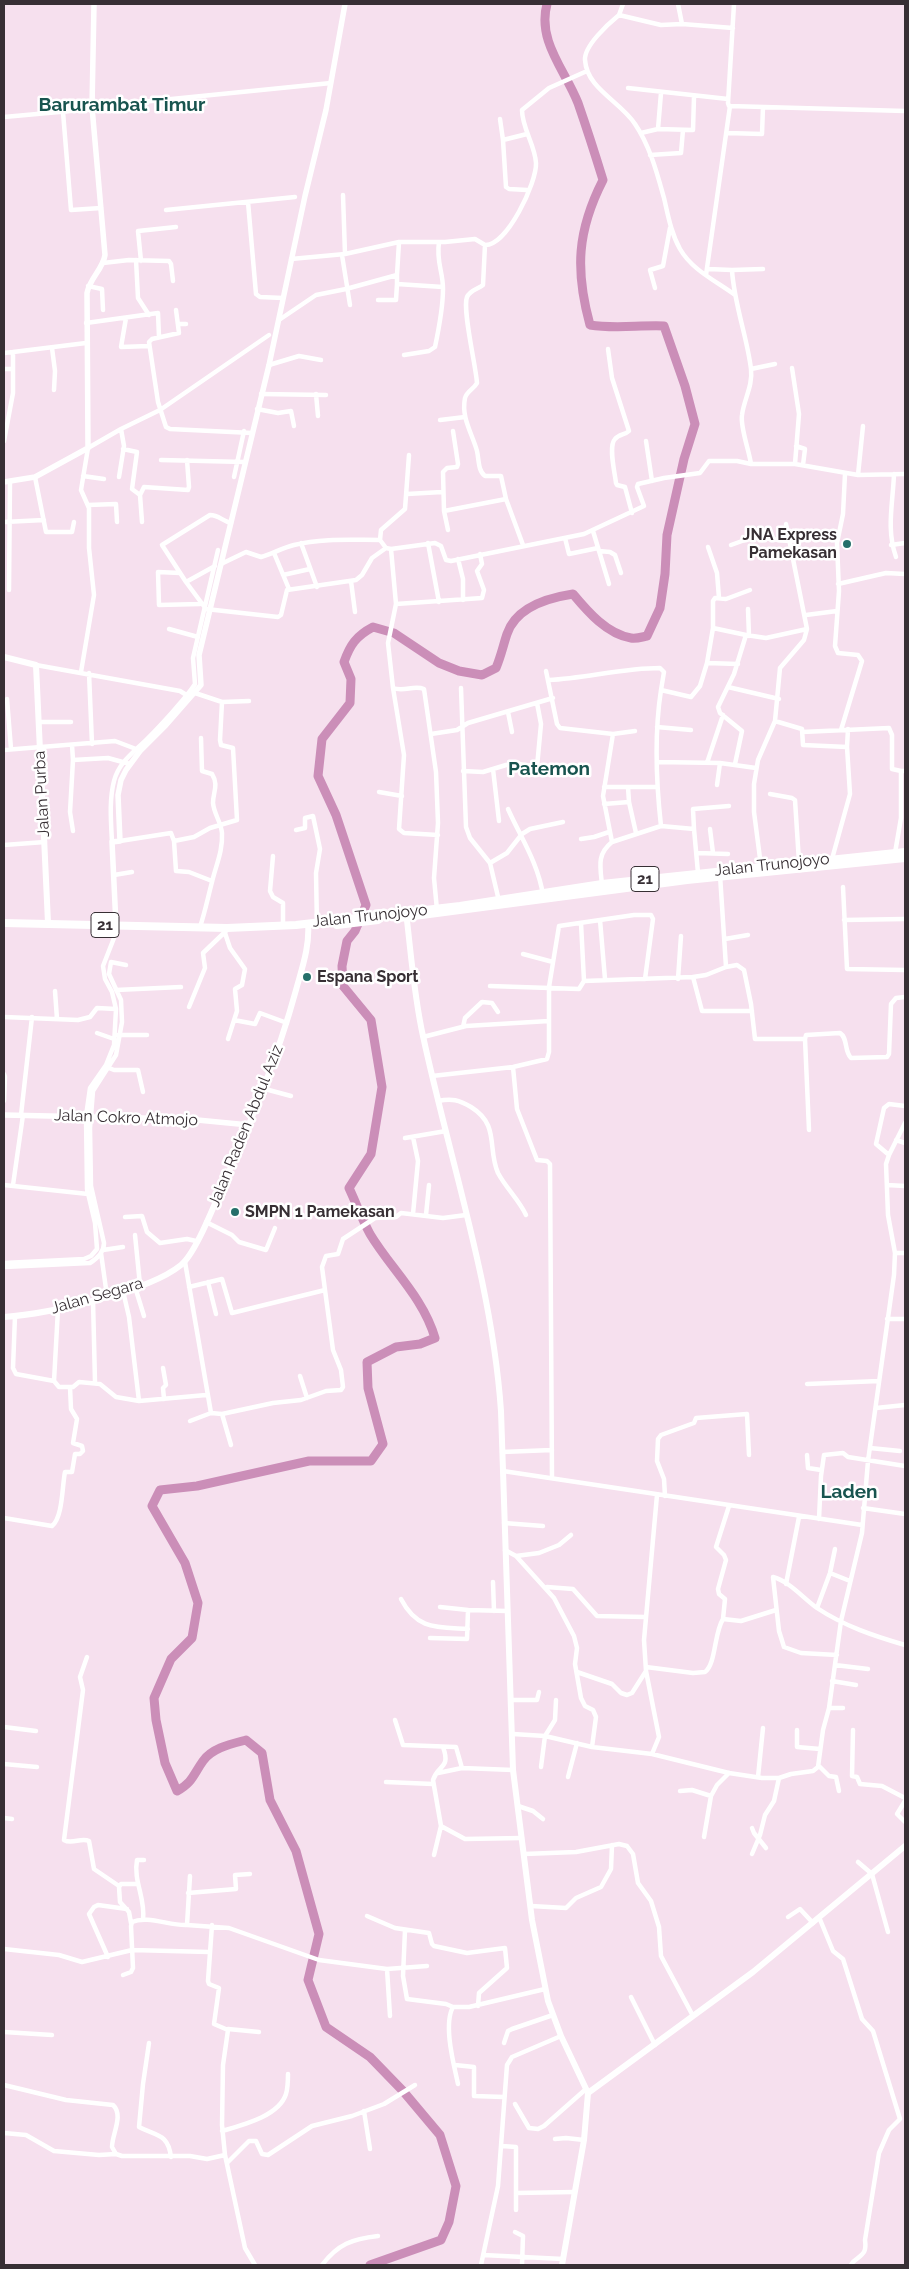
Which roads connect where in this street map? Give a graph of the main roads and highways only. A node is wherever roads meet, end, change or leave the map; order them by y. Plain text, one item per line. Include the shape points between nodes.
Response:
1 (4, 657) edge
2 (905, 852) edge
3 (905, 858) edge
4 (719, 874) junction
5 (543, 896) junction
6 (406, 918) junction
7 (4, 923) edge
8 (48, 923) junction
9 (313, 925) junction
10 (184, 1262) joint
11 (4, 1317) edge
12 (905, 1846) edge
13 (587, 2091) junction
14 (563, 2262) edge

1 - 8 main road, Jalan Purba via 36,665
2 - 4 highway, Jalan Trunojoyo / 21 via 761,866
3 - 4 highway, Jalan Trunojoyo / 21
4 - 5 highway, Jalan Trunojoyo / 21
4 - 5 highway, Jalan Trunojoyo / 21 via 698,873 602,884
5 - 6 highway, Jalan Trunojoyo / 21
6 - 9 highway, Jalan Trunojoyo / 21 via 386,916
6 - 13 main road via 423,1037 484,1285 498,1370 514,1770 538,1956 553,2015
7 - 8 highway, 21
8 - 9 highway, Jalan Trunojoyo / 21 via 227,930
9 - 10 main road, Jalan Raden Abdul Aziz via 287,1023 264,1089 206,1222
10 - 11 main road, Jalan Segara via 172,1272 107,1296 58,1309
12 - 13 main road via 753,1972
13 - 14 main road via 584,2140

